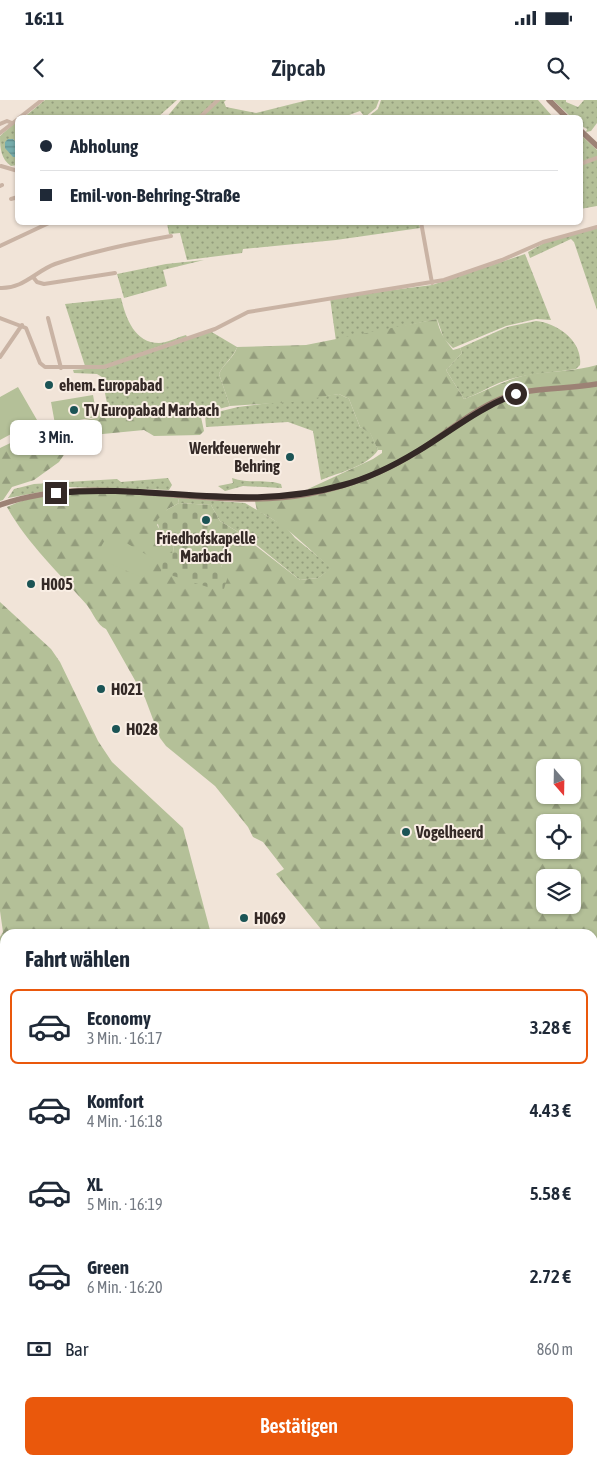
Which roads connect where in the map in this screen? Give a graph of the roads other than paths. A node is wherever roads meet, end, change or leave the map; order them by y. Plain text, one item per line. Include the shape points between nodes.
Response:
1 (42, 100) edge
2 (218, 100) edge
3 (549, 100) edge
4 (22, 115) edge
5 (202, 115) edge
6 (564, 115) edge
7 (15, 120) edge
8 (12, 123) junction
9 (0, 124) edge
10 (0, 133) edge
11 (583, 133) edge
12 (597, 146) edge
13 (597, 158) edge
14 (583, 163) edge
15 (0, 166) edge
16 (15, 170) edge
17 (15, 198) edge
18 (11, 199) dead end
19 (45, 225) edge
20 (422, 225) edge
21 (597, 227) edge
22 (171, 236) dead end
23 (0, 246) edge
24 (115, 273) dead end
25 (33, 277) junction
26 (432, 283) junction
27 (0, 288) edge
28 (0, 318) edge
29 (48, 318) dead end
30 (22, 325) junction
31 (0, 357) edge
32 (61, 368) junction
33 (597, 384) edge
34 (0, 505) edge

1 - 4 street
2 - 5 street
3 - 6 main road
7 - 8 street
8 - 9 street
8 - 10 street
11 - 12 main road
13 - 14 street
15 - 16 street
17 - 18 street
19 - 23 street
20 - 26 street
21 - 26 street via 542,242
22 - 25 street via 54,264
24 - 25 street via 41,284
25 - 27 street via 13,287
26 - 32 street via 248,312 215,329 104,366
28 - 30 street
29 - 32 street
30 - 31 street
30 - 32 street via 32,339 40,363 45,367
33 - 34 main road via 542,389 502,398 387,468 324,490 270,499 70,491

